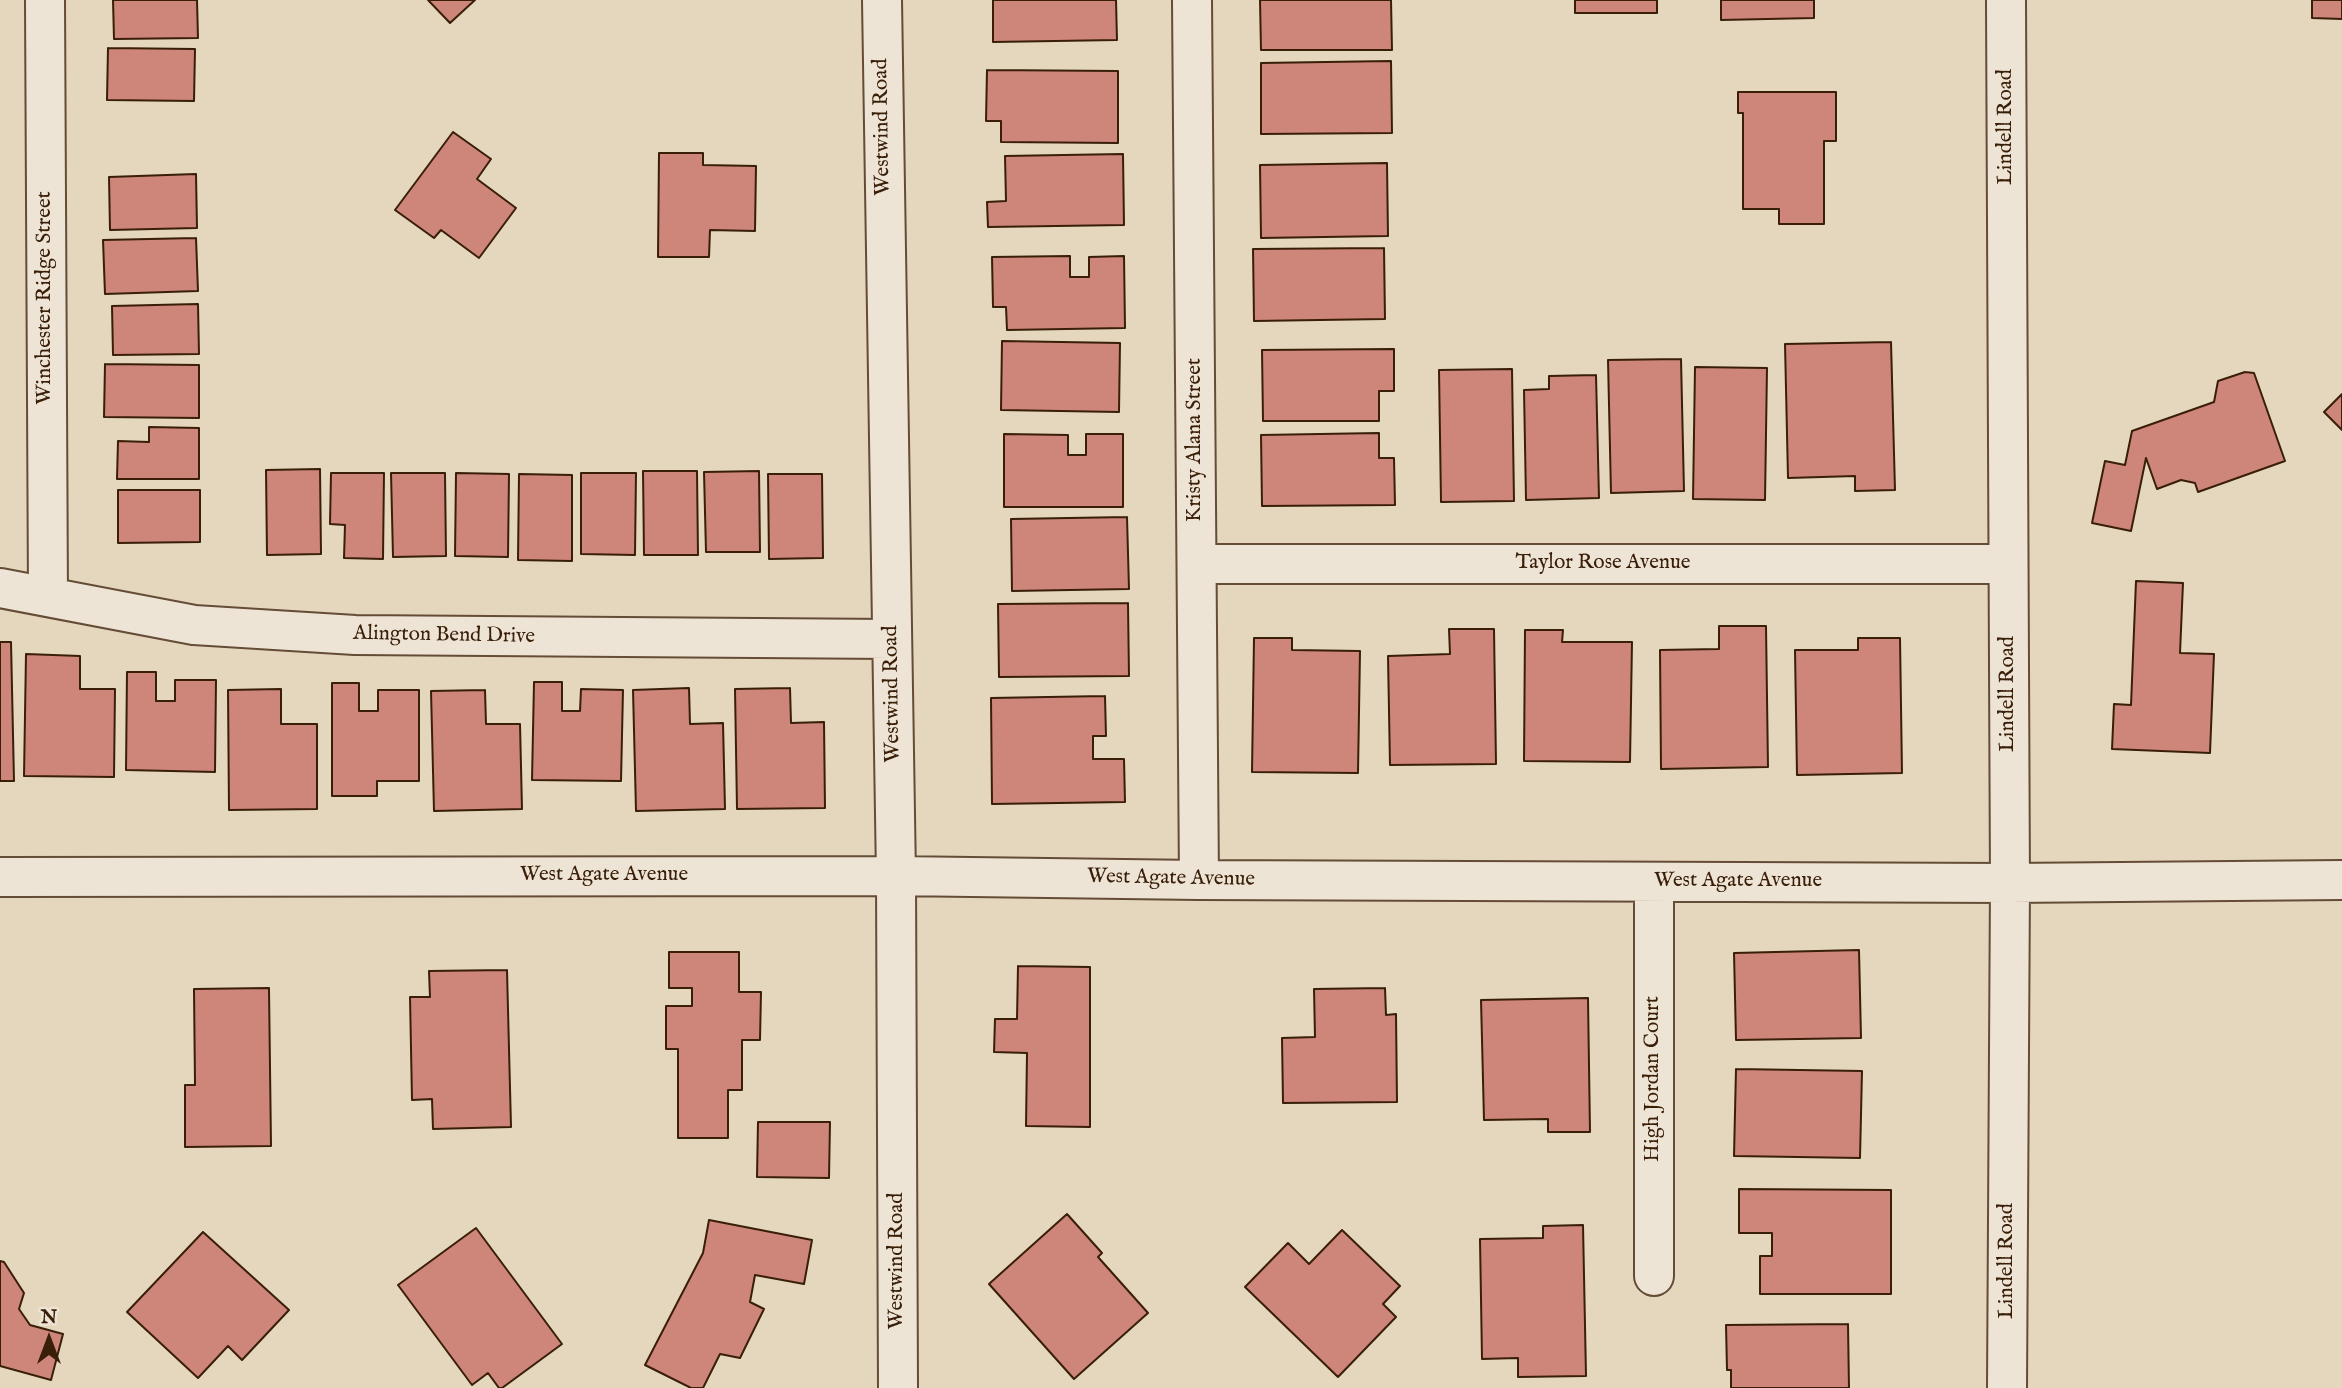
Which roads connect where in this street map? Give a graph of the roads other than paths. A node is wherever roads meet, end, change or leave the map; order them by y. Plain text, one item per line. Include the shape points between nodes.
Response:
1 (45, 0) edge
2 (882, 0) edge
3 (1192, 0) edge
4 (2006, 0) edge
5 (1197, 565) junction
6 (2008, 565) junction
7 (0, 588) edge
8 (48, 597) junction
9 (891, 639) junction
10 (897, 876) junction
11 (0, 877) edge
12 (1199, 880) junction
13 (2342, 880) edge
14 (1654, 882) junction
15 (2010, 883) junction
16 (1654, 1276) dead end
17 (898, 1388) edge
18 (2007, 1388) edge

1 - 8 street, Winchester Ridge Street
2 - 9 street, Westwind Road
3 - 5 street, Kristy Alana Street
4 - 6 street, Lindell Road
5 - 6 street, Taylor Rose Avenue
5 - 12 street, Kristy Alana Street
6 - 15 street, Lindell Road
7 - 8 street, Alington Bend Drive
8 - 9 street, Alington Bend Drive via 194,625 355,635
9 - 10 street, Westwind Road
10 - 11 street, West Agate Avenue
10 - 12 street, West Agate Avenue
10 - 17 street, Westwind Road
12 - 14 street, West Agate Avenue
13 - 15 street, West Agate Avenue
14 - 15 street, West Agate Avenue
14 - 16 street, High Jordan Court
15 - 18 street, Lindell Road

